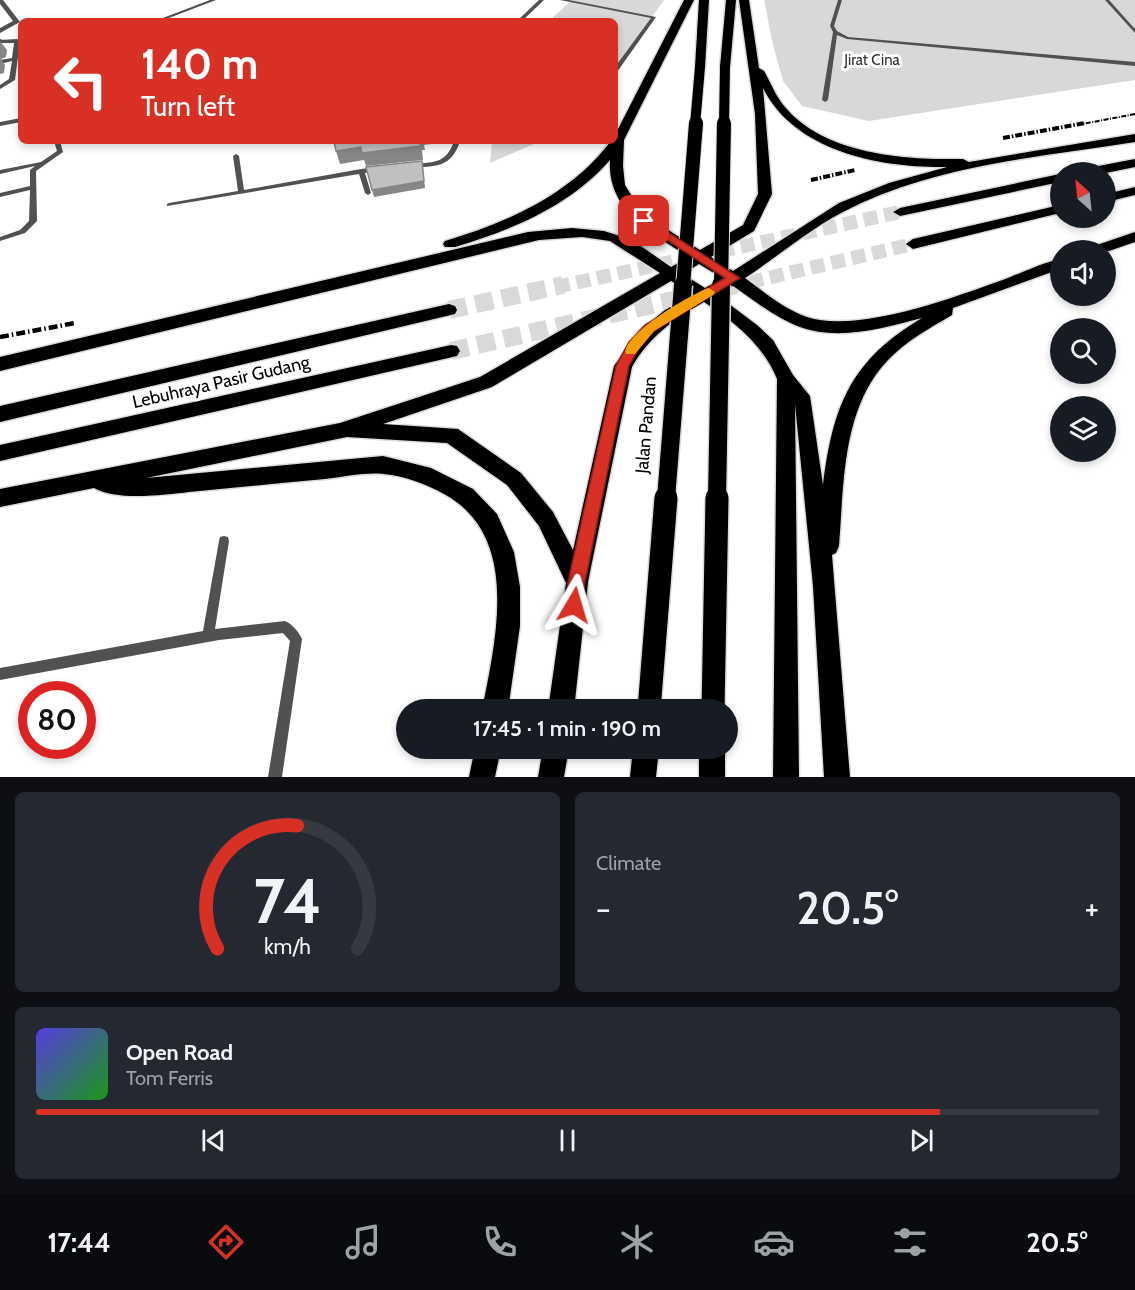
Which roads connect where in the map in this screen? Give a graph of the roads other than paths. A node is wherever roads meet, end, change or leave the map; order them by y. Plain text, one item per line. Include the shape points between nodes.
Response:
1 (0, 0) edge
2 (214, 0) edge
3 (542, 0) edge
4 (562, 0) edge
5 (689, 0) edge
6 (705, 0) edge
7 (731, 0) edge
8 (744, 0) edge
9 (840, 0) edge
10 (1107, 0) edge
11 (9, 11) junction
12 (0, 13) edge
13 (165, 18) edge
14 (522, 18) edge
15 (0, 31) edge
16 (835, 32) junction
17 (1135, 32) edge
18 (1, 41) edge
19 (15, 59) junction
20 (0, 62) edge
21 (754, 62) junction
22 (1135, 64) edge
23 (618, 67) edge
24 (0, 87) edge
25 (825, 100) dead end
26 (18, 121) edge
27 (0, 124) edge
28 (1135, 138) edge
29 (618, 140) edge
30 (58, 144) edge
31 (456, 144) edge
32 (614, 144) edge
33 (618, 144) edge
34 (236, 156) dead end
35 (1006, 160) junction
36 (48, 161) junction
37 (1135, 163) edge
38 (404, 166) edge
39 (1116, 167) edge
40 (382, 169) edge
41 (361, 171) junction
42 (0, 172) edge
43 (1050, 180) edge
44 (33, 187) junction
45 (1135, 191) edge
46 (241, 192) junction
47 (368, 193) edge
48 (0, 195) edge
49 (1116, 196) edge
50 (169, 205) dead end
51 (1050, 211) edge
52 (900, 212) tunnel mouth
53 (1135, 237) edge
54 (0, 239) edge
55 (1116, 243) edge
56 (914, 244) tunnel mouth
57 (699, 257) junction
58 (1050, 268) edge
59 (671, 274) junction
60 (734, 278) junction
61 (704, 295) junction
62 (964, 301) junction
63 (449, 310) tunnel mouth
64 (89, 342) junction
65 (451, 351) tunnel mouth
66 (0, 364) edge
67 (786, 379) junction
68 (0, 414) edge
69 (340, 431) junction
70 (0, 453) edge
71 (83, 481) junction
72 (0, 498) edge
73 (224, 541) dead end
74 (577, 582) junction
75 (824, 586) junction
76 (208, 636) junction
77 (0, 674) edge
78 (497, 699) edge
79 (563, 699) edge
80 (650, 699) edge
81 (713, 699) edge
82 (486, 759) edge
83 (553, 759) edge
84 (645, 759) edge
85 (712, 759) edge
86 (275, 777) edge
87 (482, 777) edge
88 (551, 777) edge
89 (644, 777) edge
90 (712, 777) edge
91 (786, 777) edge
92 (837, 777) edge

1 - 11 street
2 - 13 lane
3 - 14 lane
4 - 23 lane via 654,17
5 - 29 highway
6 - 80 highway, Jalan Pandan, bridge
7 - 81 highway, bridge via 725,68
8 - 21 highway
9 - 16 lane via 832,26
10 - 17 lane
11 - 12 lane
11 - 15 street via 17,19 14,25
16 - 22 lane via 847,38
16 - 25 lane
18 - 19 lane via 16,40
19 - 20 lane
19 - 24 lane via 12,80
21 - 35 highway via 782,112 826,141 878,156 914,161
21 - 57 highway via 765,194 748,228
26 - 27 lane
28 - 35 highway
30 - 36 lane via 60,152
31 - 38 lane via 454,155 444,162
32 - 64 highway via 575,184 493,231
33 - 57 highway via 618,190 629,207
34 - 46 lane
35 - 60 highway via 861,198 831,213
36 - 42 lane
36 - 44 lane via 33,170
37 - 39 highway
40 - 41 lane
41 - 46 lane
41 - 47 lane
43 - 52 highway
44 - 48 lane
44 - 54 lane via 30,226 21,234
45 - 49 highway
46 - 50 lane
51 - 56 highway
53 - 55 highway
57 - 59 highway
57 - 60 highway
58 - 62 highway
59 - 61 highway
59 - 64 highway via 618,239 590,232 565,232 528,237
59 - 69 highway via 486,382
60 - 61 highway
60 - 62 highway via 768,303 807,324 836,327 881,321
61 - 67 highway via 752,330 771,350
61 - 74 highway via 650,328 634,345 623,366
62 - 75 highway via 911,332 880,357 856,392 837,447
63 - 68 highway, Lebuhraya Pasir Gudang
64 - 66 highway
65 - 70 highway, Lebuhraya Pasir Gudang
67 - 75 highway via 804,401
67 - 91 highway
69 - 71 highway
69 - 74 highway via 451,435 514,479 546,519
71 - 72 highway
71 - 78 highway via 149,487 383,465 439,477 484,512 507,567 509,624
73 - 76 lane
74 - 79 highway
75 - 92 highway
76 - 77 lane
76 - 86 lane via 285,627 296,639
82 - 87 highway
83 - 88 highway
84 - 89 highway
85 - 90 highway

